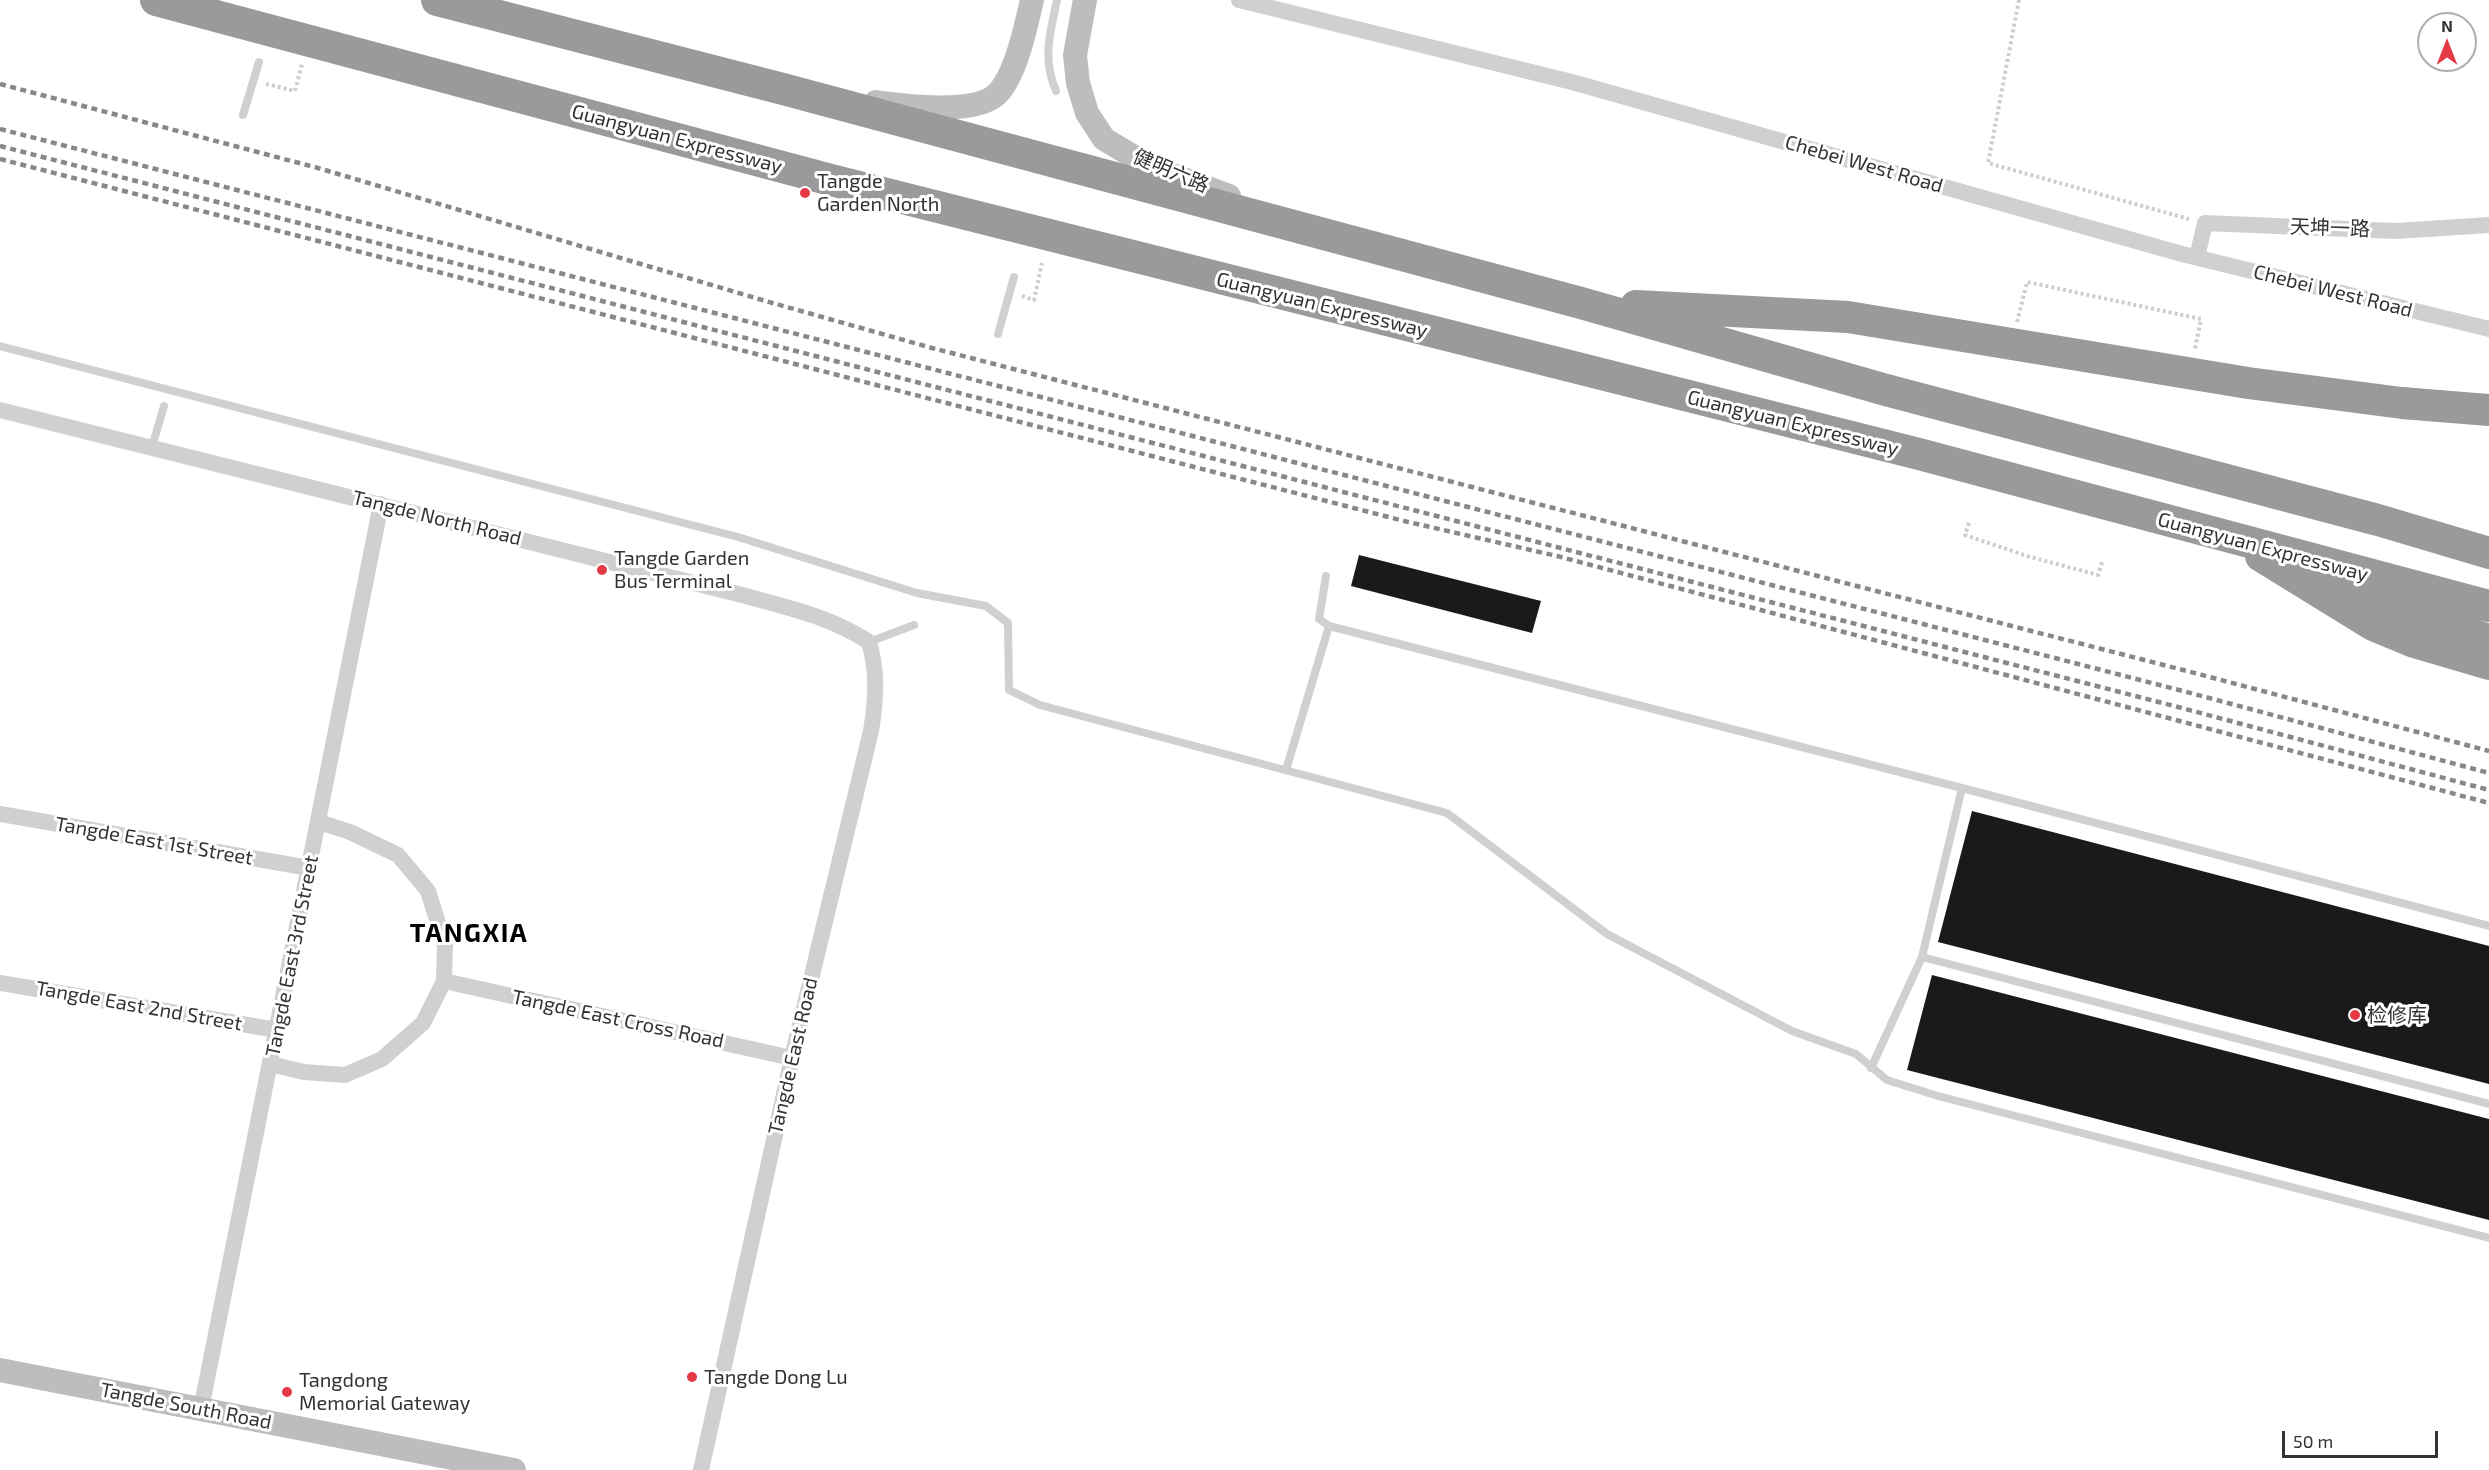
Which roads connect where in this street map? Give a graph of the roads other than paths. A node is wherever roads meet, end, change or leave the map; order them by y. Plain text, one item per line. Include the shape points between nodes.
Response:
1 (156, 0) edge
2 (436, 0) edge
3 (1032, 0) edge
4 (1057, 0) edge
5 (1085, 0) edge
6 (1239, 0) edge
7 (259, 62) dead end
8 (783, 89) junction
9 (1056, 91) dead end
10 (243, 115) dead end
11 (2489, 225) edge
12 (1308, 230) junction
13 (2197, 257) junction
14 (1014, 277) dead end
15 (1581, 303) junction
16 (2489, 329) edge
17 (998, 334) dead end
18 (0, 346) edge
19 (165, 406) dead end
20 (0, 410) edge
21 (2489, 410) edge
22 (152, 447) junction
23 (381, 504) junction
24 (2378, 520) junction
25 (2489, 537) edge
26 (2232, 539) junction
27 (2489, 553) edge
28 (1326, 576) dead end
29 (2489, 606) edge
30 (914, 625) dead end
31 (1329, 626) junction
32 (2489, 640) edge
33 (869, 642) junction
34 (2489, 664) edge
35 (1286, 770) junction
36 (1962, 788) junction
37 (0, 814) edge
38 (319, 822) junction
39 (309, 868) junction
40 (2489, 926) edge
41 (1922, 957) junction
42 (444, 981) junction
43 (0, 983) edge
44 (277, 1030) junction
45 (792, 1058) junction
46 (270, 1064) junction
47 (1871, 1068) junction
48 (2489, 1104) edge
49 (2489, 1238) edge
50 (0, 1370) edge
51 (201, 1408) junction
52 (514, 1470) edge
53 (700, 1470) edge

1 - 26 highway, Guangyuan Expressway via 831,180 1920,454
2 - 8 highway
3 - 8 main road via 1010,74 996,94 985,101 930,109
4 - 9 lane via 1047,46
5 - 12 main road, 健明六路 via 1075,55 1078,83 1086,113 1104,139 1151,167
6 - 13 street, Chebei West Road via 1572,82
7 - 10 lane
8 - 12 highway
11 - 13 street, 天坤一路 via 2396,231 2205,224
12 - 15 highway
13 - 16 street, Chebei West Road
14 - 17 lane
15 - 21 highway via 1848,317 2329,394
15 - 24 highway via 1886,390
18 - 35 lane via 738,537 917,593 986,606 1008,623 1009,690 1040,705
19 - 22 lane
20 - 22 street, Tangde North Road
22 - 23 street, Tangde North Road
23 - 33 street, Tangde North Road via 766,602 829,620
23 - 38 street, Tangde East 3rd Street
24 - 25 highway
24 - 27 highway
26 - 29 highway, Guangyuan Expressway
26 - 32 highway via 2362,598
26 - 34 highway via 2373,625 2414,642
28 - 31 lane via 1319,619
30 - 33 lane
31 - 35 lane
31 - 36 lane
33 - 45 street, Tangde East Road via 876,693 871,731
35 - 47 lane via 1447,813 1607,934 1792,1031 1856,1054
36 - 40 lane
36 - 41 lane
37 - 39 street, Tangde East 1st Street
38 - 39 street, Tangde East 3rd Street
38 - 42 street via 398,855 428,891 446,945
39 - 44 street, Tangde East 3rd Street
41 - 47 lane
41 - 48 lane
42 - 45 street, Tangde East Cross Road
42 - 46 street via 423,1023 382,1059 345,1075
43 - 44 street, Tangde East 2nd Street
44 - 46 street, Tangde East 3rd Street
45 - 53 street, Tangde East Road
46 - 51 street, Tangde East 3rd Street
47 - 49 lane via 1887,1080 1938,1096
50 - 51 main road, Tangde South Road
51 - 52 main road, Tangde South Road

